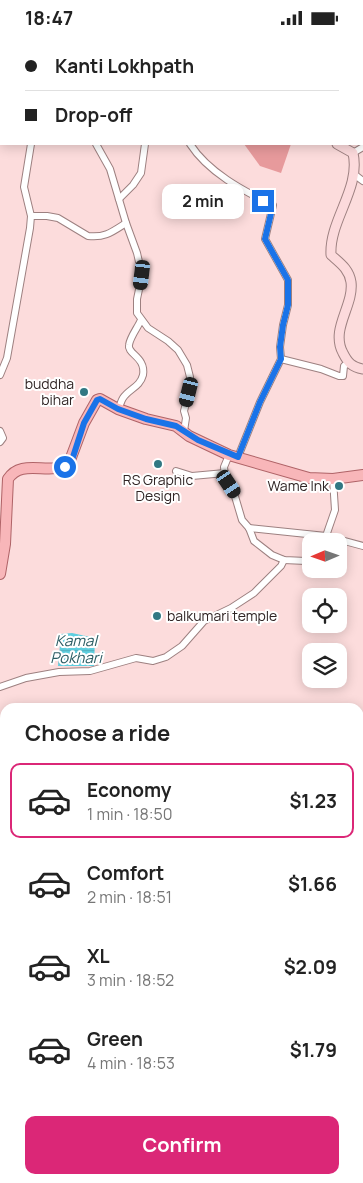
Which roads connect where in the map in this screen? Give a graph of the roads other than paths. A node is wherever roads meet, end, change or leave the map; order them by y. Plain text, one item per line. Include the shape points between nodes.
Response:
1 (31, 145) edge
2 (97, 145) edge
3 (145, 145) edge
4 (191, 145) edge
5 (339, 145) edge
6 (363, 147) edge
7 (353, 153) junction
8 (359, 163) edge
9 (354, 175) junction
10 (363, 181) edge
11 (119, 199) junction
12 (31, 216) junction
13 (126, 223) junction
14 (141, 320) junction
15 (281, 359) junction
16 (348, 363) junction
17 (363, 369) edge
18 (0, 375) edge
19 (118, 409) junction
20 (0, 431) edge
21 (184, 431) junction
22 (0, 442) edge
23 (234, 456) junction
24 (176, 471) dead end
25 (225, 473) junction
26 (363, 475) edge
27 (4, 476) edge
28 (333, 479) junction
29 (249, 528) junction
30 (327, 533) edge
31 (302, 534) edge
32 (348, 542) edge
33 (363, 546) edge
34 (284, 560) junction
35 (302, 561) edge
36 (0, 574) edge
37 (0, 687) edge

1 - 12 street via 24,187
2 - 11 street via 110,169
3 - 11 street via 141,173
4 - 15 street via 198,157 227,179 273,205 265,239 288,280
5 - 7 street
6 - 7 street
7 - 8 street
8 - 9 street
9 - 10 street
9 - 16 street via 330,248 330,255 347,269 351,283 339,335 341,350
11 - 13 street
12 - 13 street via 58,218 94,237 104,237
12 - 18 street via 7,358
13 - 14 street via 142,275 137,308
14 - 19 street via 129,345 143,366 143,375
14 - 21 street via 178,350 187,365 190,377
15 - 16 street via 339,376 343,376 344,366
15 - 23 street
16 - 17 street
19 - 21 main road
19 - 27 main road via 97,400 84,423 72,460 65,467 20,468
20 - 22 street
21 - 23 main road
23 - 25 street via 224,467
23 - 28 main road via 309,478
24 - 25 street via 192,476
25 - 29 street via 242,520
26 - 28 main road
27 - 36 main road via 5,544
28 - 30 street via 335,510
29 - 31 street
29 - 34 street via 254,541
32 - 33 street
34 - 35 street
34 - 37 street via 282,566 254,593 204,621 182,646 166,657 153,661 136,658 90,671 26,678

